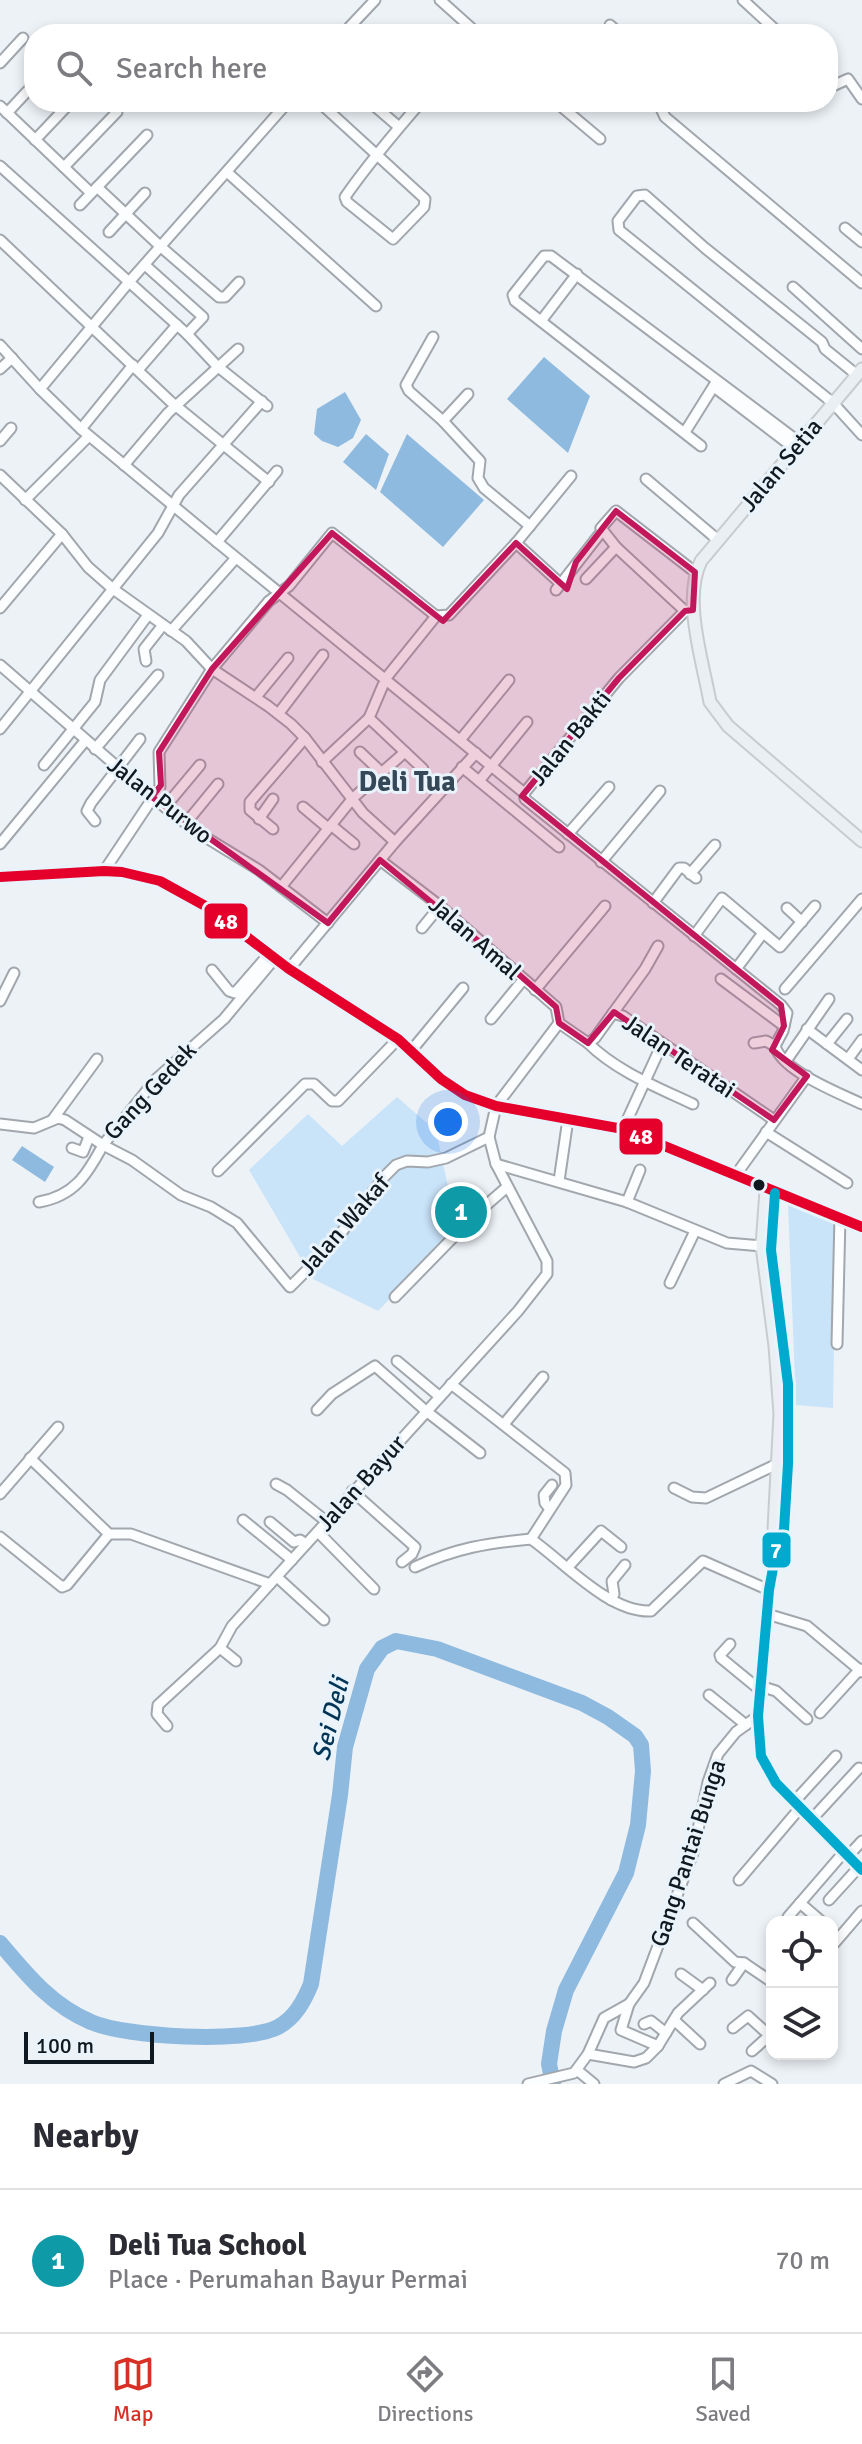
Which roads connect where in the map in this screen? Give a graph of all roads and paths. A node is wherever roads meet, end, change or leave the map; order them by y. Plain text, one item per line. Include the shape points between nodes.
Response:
1 (375, 0) edge
2 (440, 0) edge
3 (743, 0) edge
4 (353, 24) edge
5 (467, 24) edge
6 (769, 24) edge
7 (23, 38) dead end
8 (0, 63) edge
9 (838, 84) edge
10 (24, 92) edge
11 (862, 99) edge
12 (3, 109) edge
13 (62, 112) edge
14 (117, 112) dead end
15 (280, 112) edge
16 (330, 112) edge
17 (382, 112) edge
18 (412, 112) edge
19 (568, 112) edge
20 (663, 112) edge
21 (399, 127) junction
22 (147, 135) dead end
23 (600, 139) dead end
24 (35, 140) junction
25 (378, 156) junction
26 (0, 166) edge
27 (64, 167) junction
28 (228, 173) junction
29 (94, 190) junction
30 (145, 193) dead end
31 (80, 205) dead end
32 (126, 214) junction
33 (845, 228) dead end
34 (109, 232) dead end
35 (0, 240) edge
36 (862, 242) edge
37 (161, 247) junction
38 (145, 265) junction
39 (577, 274) junction
40 (129, 282) junction
41 (239, 282) dead end
42 (862, 283) edge
43 (793, 287) dead end
44 (376, 306) dead end
45 (541, 321) junction
46 (177, 325) junction
47 (91, 328) junction
48 (187, 334) junction
49 (433, 337) dead end
50 (0, 345) edge
51 (238, 349) dead end
52 (862, 349) edge
53 (12, 358) junction
54 (217, 366) junction
55 (136, 367) junction
56 (0, 369) edge
57 (859, 372) edge
58 (716, 384) junction
59 (40, 389) junction
60 (468, 394) dead end
61 (833, 403) junction
62 (178, 407) junction
63 (443, 421) junction
64 (11, 428) dead end
65 (685, 432) junction
66 (85, 433) junction
67 (862, 435) edge
68 (0, 441) edge
69 (796, 445) junction
70 (224, 446) junction
71 (701, 446) dead end
72 (124, 465) junction
73 (277, 471) dead end
74 (0, 475) edge
75 (571, 476) dead end
76 (646, 479) dead end
77 (269, 482) junction
78 (25, 500) junction
79 (172, 507) junction
80 (530, 526) junction
81 (602, 531) junction
82 (62, 534) junction
83 (718, 540) junction
84 (217, 542) junction
85 (516, 543) junction
86 (616, 547) junction
87 (235, 559) junction
88 (698, 567) junction
89 (586, 579) dead end
90 (113, 589) junction
91 (280, 593) junction
92 (0, 608) edge
93 (689, 611) junction
94 (148, 615) junction
95 (436, 616) junction
96 (167, 628) junction
97 (323, 655) dead end
98 (288, 658) dead end
99 (146, 661) dead end
100 (0, 665) edge
101 (212, 669) junction
102 (158, 675) dead end
103 (509, 680) dead end
104 (384, 682) junction
105 (30, 692) junction
106 (256, 697) junction
107 (279, 713) junction
108 (369, 718) junction
109 (527, 722) dead end
110 (0, 729) edge
111 (73, 730) junction
112 (305, 738) junction
113 (140, 739) dead end
114 (461, 739) junction
115 (85, 741) junction
116 (95, 749) junction
117 (360, 752) dead end
118 (405, 752) junction
119 (476, 753) junction
120 (322, 762) junction
121 (44, 765) dead end
122 (200, 765) dead end
123 (492, 766) junction
124 (462, 767) junction
125 (118, 769) junction
126 (423, 769) dead end
127 (382, 773) junction
128 (479, 781) junction
129 (218, 784) dead end
130 (609, 787) dead end
131 (660, 791) dead end
132 (525, 796) junction
133 (152, 797) junction
134 (353, 798) junction
135 (273, 799) dead end
136 (165, 807) junction
137 (303, 807) dead end
138 (515, 811) junction
139 (259, 819) junction
140 (95, 821) dead end
141 (186, 823) junction
142 (330, 827) junction
143 (273, 829) dead end
144 (568, 834) junction
145 (862, 841) edge
146 (395, 842) junction
147 (0, 844) edge
148 (354, 844) dead end
149 (715, 845) dead end
150 (559, 847) dead end
151 (380, 860) junction
152 (601, 862) junction
153 (104, 871) junction
154 (0, 877) edge
155 (281, 887) junction
156 (862, 899) edge
157 (653, 903) junction
158 (440, 906) junction
159 (605, 906) dead end
160 (815, 906) dead end
161 (787, 908) dead end
162 (802, 922) junction
163 (328, 923) junction
164 (422, 928) dead end
165 (763, 933) junction
166 (694, 936) junction
167 (658, 946) dead end
168 (272, 956) junction
169 (289, 969) junction
170 (736, 969) junction
171 (212, 970) dead end
172 (14, 973) dead end
173 (721, 979) dead end
174 (523, 980) junction
175 (463, 988) dead end
176 (785, 989) dead end
177 (535, 990) junction
178 (829, 999) dead end
179 (0, 1001) edge
180 (613, 1013) junction
181 (491, 1019) dead end
182 (847, 1019) dead end
183 (559, 1023) junction
184 (784, 1026) junction
185 (807, 1029) junction
186 (398, 1039) junction
187 (862, 1040) edge
188 (588, 1043) junction
189 (754, 1043) dead end
190 (662, 1044) junction
191 (827, 1044) junction
192 (775, 1046) junction
193 (411, 1051) junction
194 (97, 1059) dead end
195 (848, 1059) junction
196 (786, 1061) junction
197 (862, 1070) edge
198 (807, 1076) junction
199 (644, 1081) junction
200 (693, 1104) dead end
201 (862, 1104) edge
202 (496, 1106) junction
203 (53, 1119) junction
204 (568, 1119) junction
205 (774, 1120) junction
206 (0, 1124) edge
207 (623, 1129) junction
208 (766, 1132) junction
209 (89, 1137) junction
210 (489, 1137) junction
211 (103, 1145) junction
212 (72, 1148) dead end
213 (496, 1164) junction
214 (640, 1170) dead end
215 (218, 1171) dead end
216 (735, 1176) junction
217 (559, 1181) junction
218 (847, 1183) dead end
219 (507, 1187) junction
220 (770, 1191) junction
221 (39, 1202) dead end
222 (627, 1202) junction
223 (840, 1217) junction
224 (862, 1227) edge
225 (695, 1231) junction
226 (762, 1246) junction
227 (670, 1283) dead end
228 (395, 1297) dead end
229 (837, 1344) dead end
230 (397, 1361) dead end
231 (543, 1377) dead end
232 (451, 1384) junction
233 (439, 1396) junction
234 (317, 1410) dead end
235 (426, 1411) junction
236 (504, 1424) junction
237 (58, 1427) dead end
238 (480, 1453) dead end
239 (30, 1458) junction
240 (777, 1464) junction
241 (276, 1484) dead end
242 (552, 1485) dead end
243 (674, 1488) dead end
244 (352, 1491) junction
245 (0, 1494) edge
246 (549, 1508) junction
247 (243, 1520) dead end
248 (270, 1522) dead end
249 (327, 1522) junction
250 (318, 1532) junction
251 (109, 1534) junction
252 (0, 1537) edge
253 (531, 1539) junction
254 (778, 1541) junction
255 (306, 1544) junction
256 (621, 1547) dead end
257 (292, 1560) junction
258 (402, 1562) dead end
259 (625, 1565) dead end
260 (415, 1567) dead end
261 (568, 1567) junction
262 (273, 1581) junction
263 (374, 1589) dead end
264 (769, 1590) junction
265 (611, 1600) junction
266 (767, 1614) junction
267 (324, 1620) dead end
268 (730, 1644) dead end
269 (220, 1648) junction
270 (236, 1661) dead end
271 (861, 1670) edge
272 (760, 1688) junction
273 (709, 1695) dead end
274 (820, 1713) dead end
275 (758, 1716) junction
276 (807, 1719) dead end
277 (746, 1725) junction
278 (167, 1726) dead end
279 (836, 1756) dead end
280 (859, 1768) dead end
281 (797, 1805) junction
282 (812, 1819) junction
283 (862, 1841) edge
284 (847, 1853) junction
285 (860, 1868) edge
286 (739, 1880) dead end
287 (829, 1900) dead end
288 (800, 1903) junction
289 (862, 1911) edge
290 (789, 1916) edge
291 (815, 1916) edge
292 (693, 1923) dead end
293 (838, 1939) edge
294 (744, 1963) junction
295 (681, 1974) dead end
296 (766, 1978) edge
297 (732, 1980) dead end
298 (629, 2004) junction
299 (674, 2020) junction
300 (644, 2024) dead end
301 (733, 2028) dead end
302 (766, 2030) edge
303 (666, 2033) junction
304 (766, 2038) edge
305 (700, 2044) dead end
306 (658, 2046) junction
307 (752, 2051) dead end
308 (588, 2054) junction
309 (572, 2072) junction
310 (528, 2084) edge
311 (594, 2084) edge
312 (724, 2084) edge
313 (772, 2084) edge

1 - 4 street
2 - 5 street
3 - 6 street
7 - 8 street
9 - 11 street via 848,79
10 - 12 street
12 - 24 street
13 - 24 street
14 - 27 street
15 - 28 street
16 - 25 street
17 - 21 street
18 - 21 street
19 - 23 street
20 - 42 street
21 - 25 street
22 - 29 street
24 - 27 street
25 - 25 street via 425,199 424,207 393,239 345,199
26 - 40 street
27 - 29 street
28 - 37 street
28 - 44 street
29 - 31 street
29 - 32 street
30 - 32 street
32 - 34 street
32 - 37 street
33 - 36 street
35 - 47 street
37 - 38 street
37 - 41 street via 219,297
38 - 40 street
38 - 48 street via 203,317
39 - 45 street
39 - 45 street via 548,254 513,295
39 - 58 street
40 - 46 street
40 - 47 street
43 - 52 street
45 - 65 street
46 - 48 street
46 - 55 street
47 - 55 street
47 - 59 street
48 - 54 street
49 - 63 street via 406,385
50 - 53 street, Jalan Bakti
51 - 54 street
53 - 56 street
53 - 59 street, Jalan Bakti
54 - 62 street
54 - 70 street via 265,404
55 - 62 street
55 - 66 street
57 - 61 main road, Jalan Setia
57 - 61 street via 645,195 637,196 618,221 619,230
58 - 65 street
58 - 69 street
59 - 66 street, Jalan Bakti
60 - 63 street
61 - 67 street
61 - 69 main road, Jalan Setia
62 - 70 street
62 - 72 street
63 - 80 street via 480,461 478,478 484,488
64 - 68 street
65 - 71 street
66 - 72 street, Jalan Bakti
66 - 78 street
69 - 83 main road, Jalan Setia
70 - 77 street
70 - 79 street
72 - 79 street, Jalan Bakti
73 - 77 street
74 - 78 street
75 - 80 street
76 - 83 street
77 - 84 street
78 - 82 street
79 - 84 street, Jalan Bakti
79 - 90 street
80 - 85 street
81 - 85 street via 559,587
81 - 86 street
81 - 88 street via 616,511
82 - 90 street
82 - 92 street
83 - 88 main road, Jalan Setia
84 - 87 street, Jalan Bakti
85 - 95 street via 449,615
86 - 89 street
86 - 93 street
87 - 91 street, Jalan Bakti
87 - 96 street
88 - 93 main road
90 - 94 street
90 - 105 street
91 - 95 street via 332,533
91 - 101 street
91 - 104 street, Jalan Bakti
93 - 132 street, Jalan Bakti via 619,678
93 - 145 main road via 714,711
94 - 96 street
94 - 111 street via 100,680 95,702
95 - 104 street
96 - 99 street via 144,649
96 - 101 street
97 - 107 street
98 - 106 street
100 - 105 street, Jalan Purwo
101 - 106 street
101 - 133 street via 159,752 161,784
102 - 116 street
103 - 114 street
104 - 108 street
104 - 114 street, Jalan Bakti
105 - 110 street
105 - 111 street, Jalan Purwo
106 - 107 street
107 - 112 street
108 - 118 street
108 - 120 street
109 - 123 street
111 - 115 street, Jalan Purwo
111 - 121 street
112 - 120 street
112 - 139 street via 250,802
113 - 125 street
114 - 119 street, Jalan Bakti
115 - 116 street, Jalan Purwo
115 - 147 street
116 - 125 street, Jalan Purwo
117 - 127 street
118 - 126 street
118 - 127 street
119 - 123 street, Jalan Bakti
119 - 124 street
120 - 134 street
122 - 136 street
123 - 128 street
123 - 132 street, Jalan Bakti
124 - 128 street
124 - 146 street
125 - 133 street, Jalan Purwo
125 - 140 street via 87,811
127 - 134 street
128 - 138 street
129 - 141 street
130 - 144 street
131 - 152 street
132 - 138 street
132 - 144 street
133 - 136 street, Jalan Purwo
133 - 153 street
134 - 142 street
134 - 146 street
135 - 139 street
136 - 141 street, Jalan Purwo
137 - 142 street
138 - 150 street
139 - 143 street
141 - 155 street, Jalan Purwo
142 - 148 street
142 - 155 street
144 - 152 street
146 - 151 street
149 - 157 street via 693,876 679,868
151 - 158 street, Jalan Amal
151 - 163 street
152 - 157 street
153 - 154 main road
153 - 168 main road via 167,884
155 - 163 street, Jalan Purwo
156 - 176 street
157 - 166 street
158 - 164 street
158 - 174 street, Jalan Amal
159 - 177 street
160 - 162 street
161 - 162 street
162 - 165 street via 780,947
163 - 169 street
165 - 166 street via 722,898
165 - 170 street
166 - 170 street
167 - 180 street
168 - 169 main road
168 - 171 street via 235,993
168 - 211 street, Gang Gedek via 224,1019 156,1079
169 - 186 main road
170 - 184 street via 784,1007
172 - 179 street
173 - 184 street
174 - 177 street, Jalan Amal
174 - 181 street
175 - 193 street
177 - 183 street, Jalan Amal via 556,1007
178 - 185 street
180 - 188 street, Jalan Teratai
180 - 190 street, Jalan Teratai
182 - 191 street
183 - 188 street, Jalan Teratai
183 - 202 street
184 - 192 street
185 - 191 street
185 - 196 street
186 - 193 main road
186 - 215 street via 338,1101 314,1084 305,1084
187 - 195 street
188 - 199 street
189 - 192 street
190 - 199 street
190 - 205 street, Jalan Teratai
191 - 195 street
192 - 196 street
193 - 202 main road via 449,1085
194 - 203 street
195 - 197 street
196 - 198 street
198 - 201 street
198 - 205 street
199 - 200 street
199 - 207 street
202 - 204 main road
202 - 210 street, Jalan Bayur
203 - 206 street via 34,1128
203 - 209 street, Gang Gedek via 65,1120
204 - 207 main road
204 - 217 street
205 - 208 street
207 - 216 main road
208 - 216 street
208 - 218 street
209 - 211 street, Gang Gedek
209 - 212 street via 83,1152
210 - 211 street, Jalan Wakaf via 446,1158 396,1165 331,1246 290,1287 237,1223
210 - 213 street, Jalan Bayur
211 - 221 street via 70,1192
213 - 217 street
213 - 219 street, Jalan Bayur
214 - 222 street
216 - 220 main road
217 - 222 street
219 - 228 street
219 - 232 street, Jalan Bayur via 547,1261 547,1274
220 - 223 main road
220 - 226 main road
220 - 254 main road via 771,1250 789,1414 784,1530
222 - 225 street
223 - 224 main road
223 - 229 street
225 - 226 street via 736,1245
225 - 227 street
226 - 240 main road via 779,1384
230 - 233 street
231 - 236 street
232 - 233 street, Jalan Bayur
232 - 236 street
233 - 235 street, Jalan Bayur
234 - 235 street via 374,1366
235 - 238 street
235 - 244 street, Jalan Bayur
236 - 246 street via 565,1473 566,1485
237 - 239 street
239 - 245 street
239 - 251 street
240 - 243 street via 706,1498
240 - 254 main road
241 - 249 street
242 - 246 street via 544,1495
244 - 249 street, Jalan Bayur
244 - 258 street via 415,1547
246 - 253 street
247 - 257 street
248 - 255 street via 294,1542
249 - 250 street, Jalan Bayur
250 - 255 street, Jalan Bayur
250 - 263 street
251 - 252 street via 62,1587
251 - 262 street via 131,1534
253 - 260 street via 481,1543
253 - 261 street
254 - 264 main road
255 - 257 street, Jalan Bayur
256 - 261 street via 601,1531
257 - 262 street, Jalan Bayur
259 - 265 street via 612,1581
261 - 265 street
262 - 267 street
262 - 269 street, Jalan Bayur via 232,1626
264 - 265 street via 703,1561 651,1611
264 - 266 main road
266 - 271 street via 807,1626
266 - 272 main road
268 - 272 street via 720,1657
269 - 270 street
269 - 278 street, Jalan Bayur via 158,1705 157,1714
271 - 274 street
272 - 275 main road
272 - 276 street via 776,1691
273 - 277 street
275 - 277 street, Gang Pantai Bunga
275 - 281 main road via 763,1762
277 - 298 street, Gang Pantai Bunga via 716,1760 685,1878 644,1983
279 - 281 street
280 - 282 street
281 - 282 main road
281 - 286 street
282 - 284 main road
283 - 284 street
284 - 285 main road
284 - 288 street
285 - 287 street
288 - 290 street
288 - 291 street
289 - 293 street
292 - 294 street via 735,1962
294 - 296 street
294 - 297 street
295 - 299 street via 706,1987
298 - 306 street via 621,2030
298 - 308 street, Gang Pantai Bunga via 604,2018
299 - 303 street
299 - 305 street
300 - 303 street via 651,2021
301 - 302 street via 748,2016
303 - 306 street
304 - 307 street
306 - 308 street via 634,2062
308 - 309 street, Gang Pantai Bunga
309 - 310 street
309 - 311 street
312 - 313 street via 751,2071

